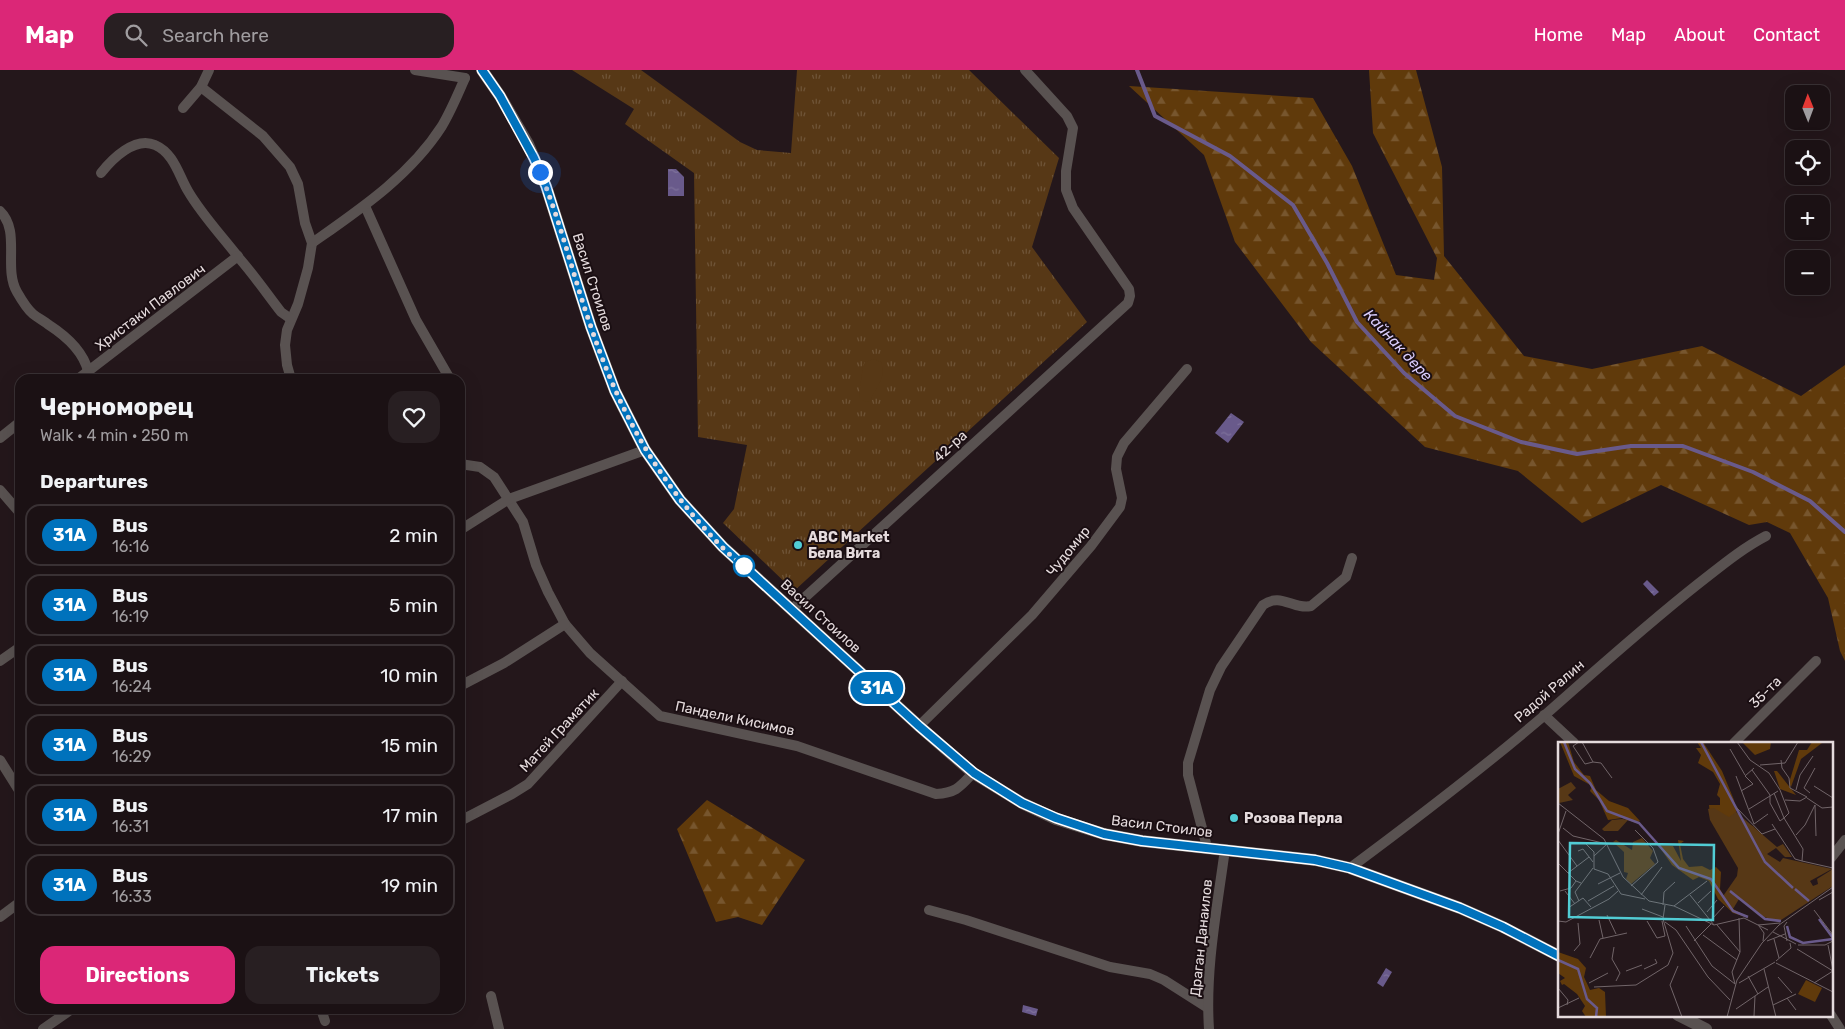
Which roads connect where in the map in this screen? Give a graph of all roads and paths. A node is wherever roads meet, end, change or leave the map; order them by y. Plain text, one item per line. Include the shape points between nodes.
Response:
1 (208, 70) edge
2 (415, 70) edge
3 (482, 70) edge
4 (1024, 70) edge
5 (466, 78) junction
6 (201, 87) junction
7 (183, 108) dead end
8 (101, 173) dead end
9 (365, 206) junction
10 (0, 211) edge
11 (312, 242) junction
12 (238, 256) junction
13 (291, 319) junction
14 (1187, 369) dead end
15 (88, 371) junction
16 (84, 374) edge
17 (289, 374) edge
18 (447, 374) edge
19 (15, 426) edge
20 (0, 438) edge
21 (645, 450) junction
22 (465, 465) edge
23 (0, 490) edge
24 (509, 499) junction
25 (15, 507) edge
26 (465, 527) edge
27 (1766, 536) dead end
28 (1352, 558) dead end
29 (791, 610) junction
30 (565, 624) junction
31 (15, 650) edge
32 (0, 660) edge
33 (1816, 661) dead end
34 (622, 681) junction
35 (465, 683) edge
36 (1544, 715) junction
37 (919, 726) junction
38 (1573, 742) edge
39 (1735, 742) edge
40 (0, 760) edge
41 (974, 773) junction
42 (15, 784) edge
43 (465, 818) edge
44 (1845, 840) edge
45 (1208, 847) junction
46 (1225, 849) junction
47 (1832, 857) edge
48 (1350, 868) junction
49 (15, 906) edge
50 (929, 910) dead end
51 (0, 917) edge
52 (1558, 955) edge
53 (490, 996) dead end
54 (1208, 1008) junction
55 (65, 1014) edge
56 (323, 1014) edge
57 (1680, 1016) edge
58 (325, 1021) dead end
59 (43, 1029) edge
60 (499, 1029) edge
61 (1209, 1029) edge
62 (1706, 1029) edge

1 - 6 street
2 - 5 street
3 - 5 street
3 - 21 street, Васил Стоилов via 528,144 546,186 611,382
4 - 29 street, 42-ра via 1067,116 1073,128 1066,190 1073,208 1129,289 1128,303
5 - 9 street via 442,126 412,164
6 - 7 street
6 - 11 street via 263,136 290,167 298,184 304,223
8 - 12 street via 126,150 140,144 156,145 170,158 188,190
9 - 11 street
9 - 18 street via 416,320
10 - 15 street via 6,216 10,228 12,277 16,292 33,314 60,332 77,349
11 - 13 street via 308,268
12 - 13 street
12 - 15 street, Христаки Павлович
13 - 17 street via 285,345
14 - 37 street, Чудомир via 1124,444 1117,457 1116,469 1122,498 1120,507 1091,546 1032,615
15 - 16 street, Христаки Павлович
19 - 20 street
21 - 24 street
21 - 29 street, Васил Стоилов via 706,530
22 - 24 street, Пандели Кисимов via 489,472
23 - 25 street
24 - 26 street
24 - 30 street, Пандели Кисимов via 523,522 536,565
27 - 36 street, Радой Ралин via 1749,544 1684,595
28 - 45 street via 1346,576 1311,606 1304,608 1276,600 1263,604 1221,667 1210,690 1188,763 1188,775
29 - 37 street, Васил Стоилов
30 - 34 street, Пандели Кисимов via 590,653
30 - 35 street
31 - 32 street
33 - 39 street, 35-та
34 - 41 street, Пандели Кисимов via 660,716 798,746 936,794 948,794
34 - 43 street, Матей Граматик via 528,784
36 - 38 street
36 - 48 street, Радой Ралин
37 - 41 street, Васил Стоилов
40 - 42 street
41 - 45 street, Васил Стоилов via 1022,803 1081,828 1121,838
44 - 47 street
45 - 46 street, Васил Стоилов
46 - 48 street, Васил Стоилов via 1315,860
46 - 54 street, Драган Данаилов via 1212,944
48 - 52 street, Васил Стоилов via 1460,908
49 - 51 street
50 - 54 street via 1110,966 1150,974
53 - 60 street
54 - 61 street, Драган Данаилов
55 - 59 street
56 - 58 street
57 - 62 street

